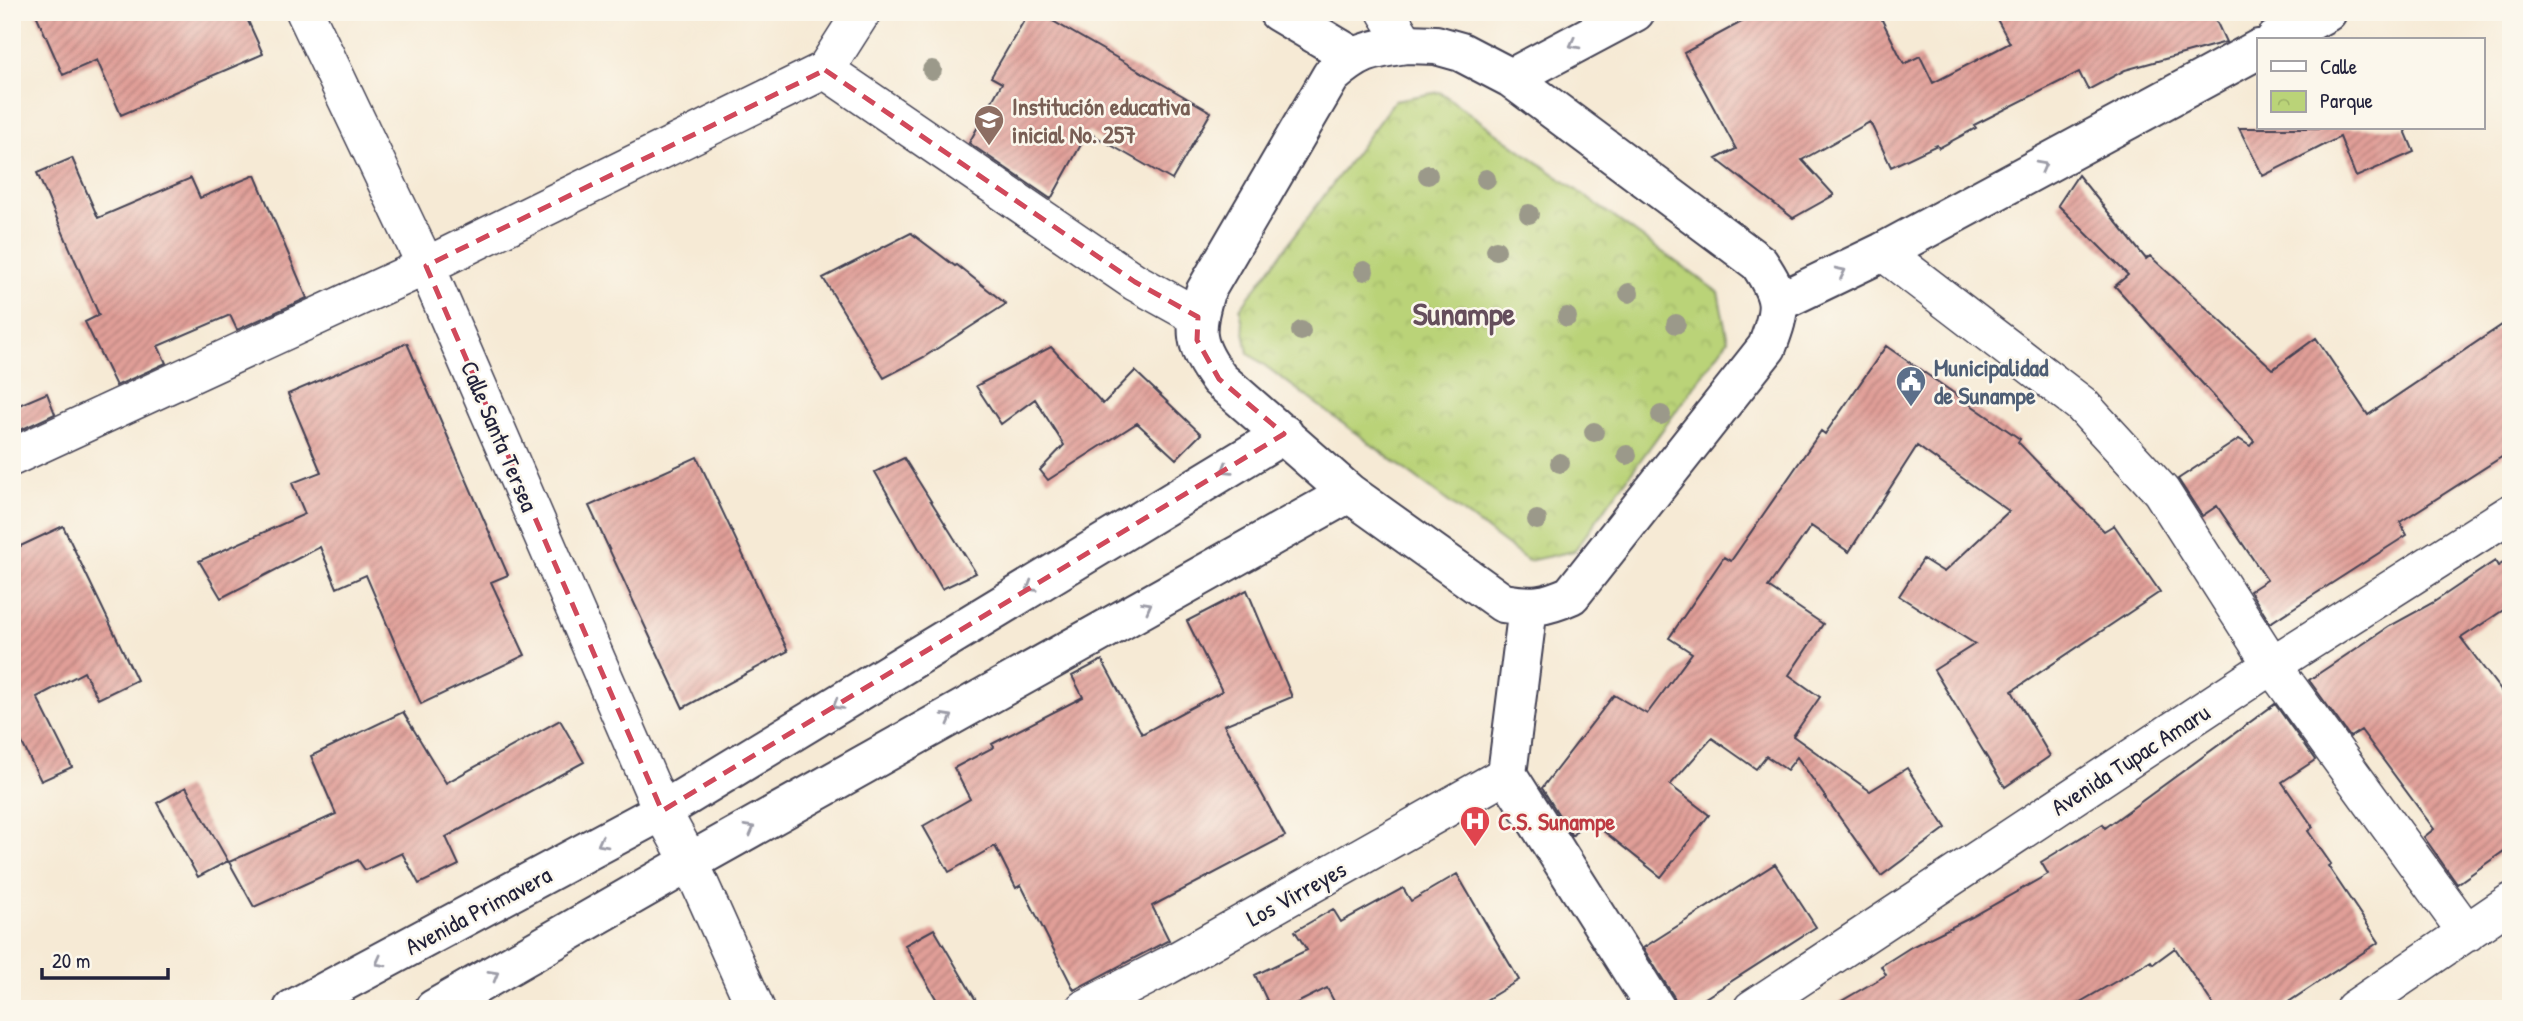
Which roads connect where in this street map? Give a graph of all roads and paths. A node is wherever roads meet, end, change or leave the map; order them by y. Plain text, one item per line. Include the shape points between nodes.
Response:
1 (305, 12) edge
2 (862, 12) edge
3 (1278, 12) edge
4 (1386, 12) edge
5 (1635, 12) edge
6 (2327, 12) edge
7 (2279, 38) edge
8 (1406, 44) junction
9 (2257, 50) edge
10 (1354, 57) junction
11 (825, 70) junction
12 (1511, 78) junction
13 (1883, 252) junction
14 (426, 266) junction
15 (1779, 302) junction
16 (1198, 317) junction
17 (1284, 434) junction
18 (12, 457) edge
19 (1349, 493) junction
20 (2511, 513) edge
21 (1528, 607) junction
22 (2272, 665) junction
23 (1507, 774) junction
24 (662, 811) junction
25 (690, 862) junction
26 (2511, 902) edge
27 (2467, 933) junction
28 (293, 1009) edge
29 (434, 1009) edge
30 (756, 1009) edge
31 (1084, 1009) edge
32 (1656, 1009) edge
33 (1752, 1009) edge
34 (2354, 1009) edge

1 - 14 street, Calle Santa Tersea
2 - 11 street
3 - 10 street
4 - 8 street
5 -> 12 street
6 - 7 street
8 - 10 street
8 - 12 street via 1461,52
13 -> 9 street
10 - 16 street via 1331,76 1205,292
11 - 14 street
11 - 16 street via 1135,282
12 - 15 street via 1759,263
15 -> 13 street
13 - 22 street via 2081,404 2161,491
14 - 18 street
14 - 24 street, Calle Santa Tersea
15 - 21 street via 1767,347 1571,595 1548,606
16 - 17 street via 1196,340 1219,379
17 - 19 street
17 -> 24 street, Avenida Primavera
19 - 21 street via 1503,603
25 -> 19 street
20 - 22 street, Avenida Tupac Amaru
21 - 23 street
22 - 27 street
22 - 33 street, Avenida Tupac Amaru
23 - 31 street, Los Virreyes
23 - 32 street
24 - 25 street, Calle Santa Tersea
24 -> 28 street, Avenida Primavera
29 -> 25 street
25 - 30 street, Calle Santa Tersea
26 - 27 street
27 - 34 street

